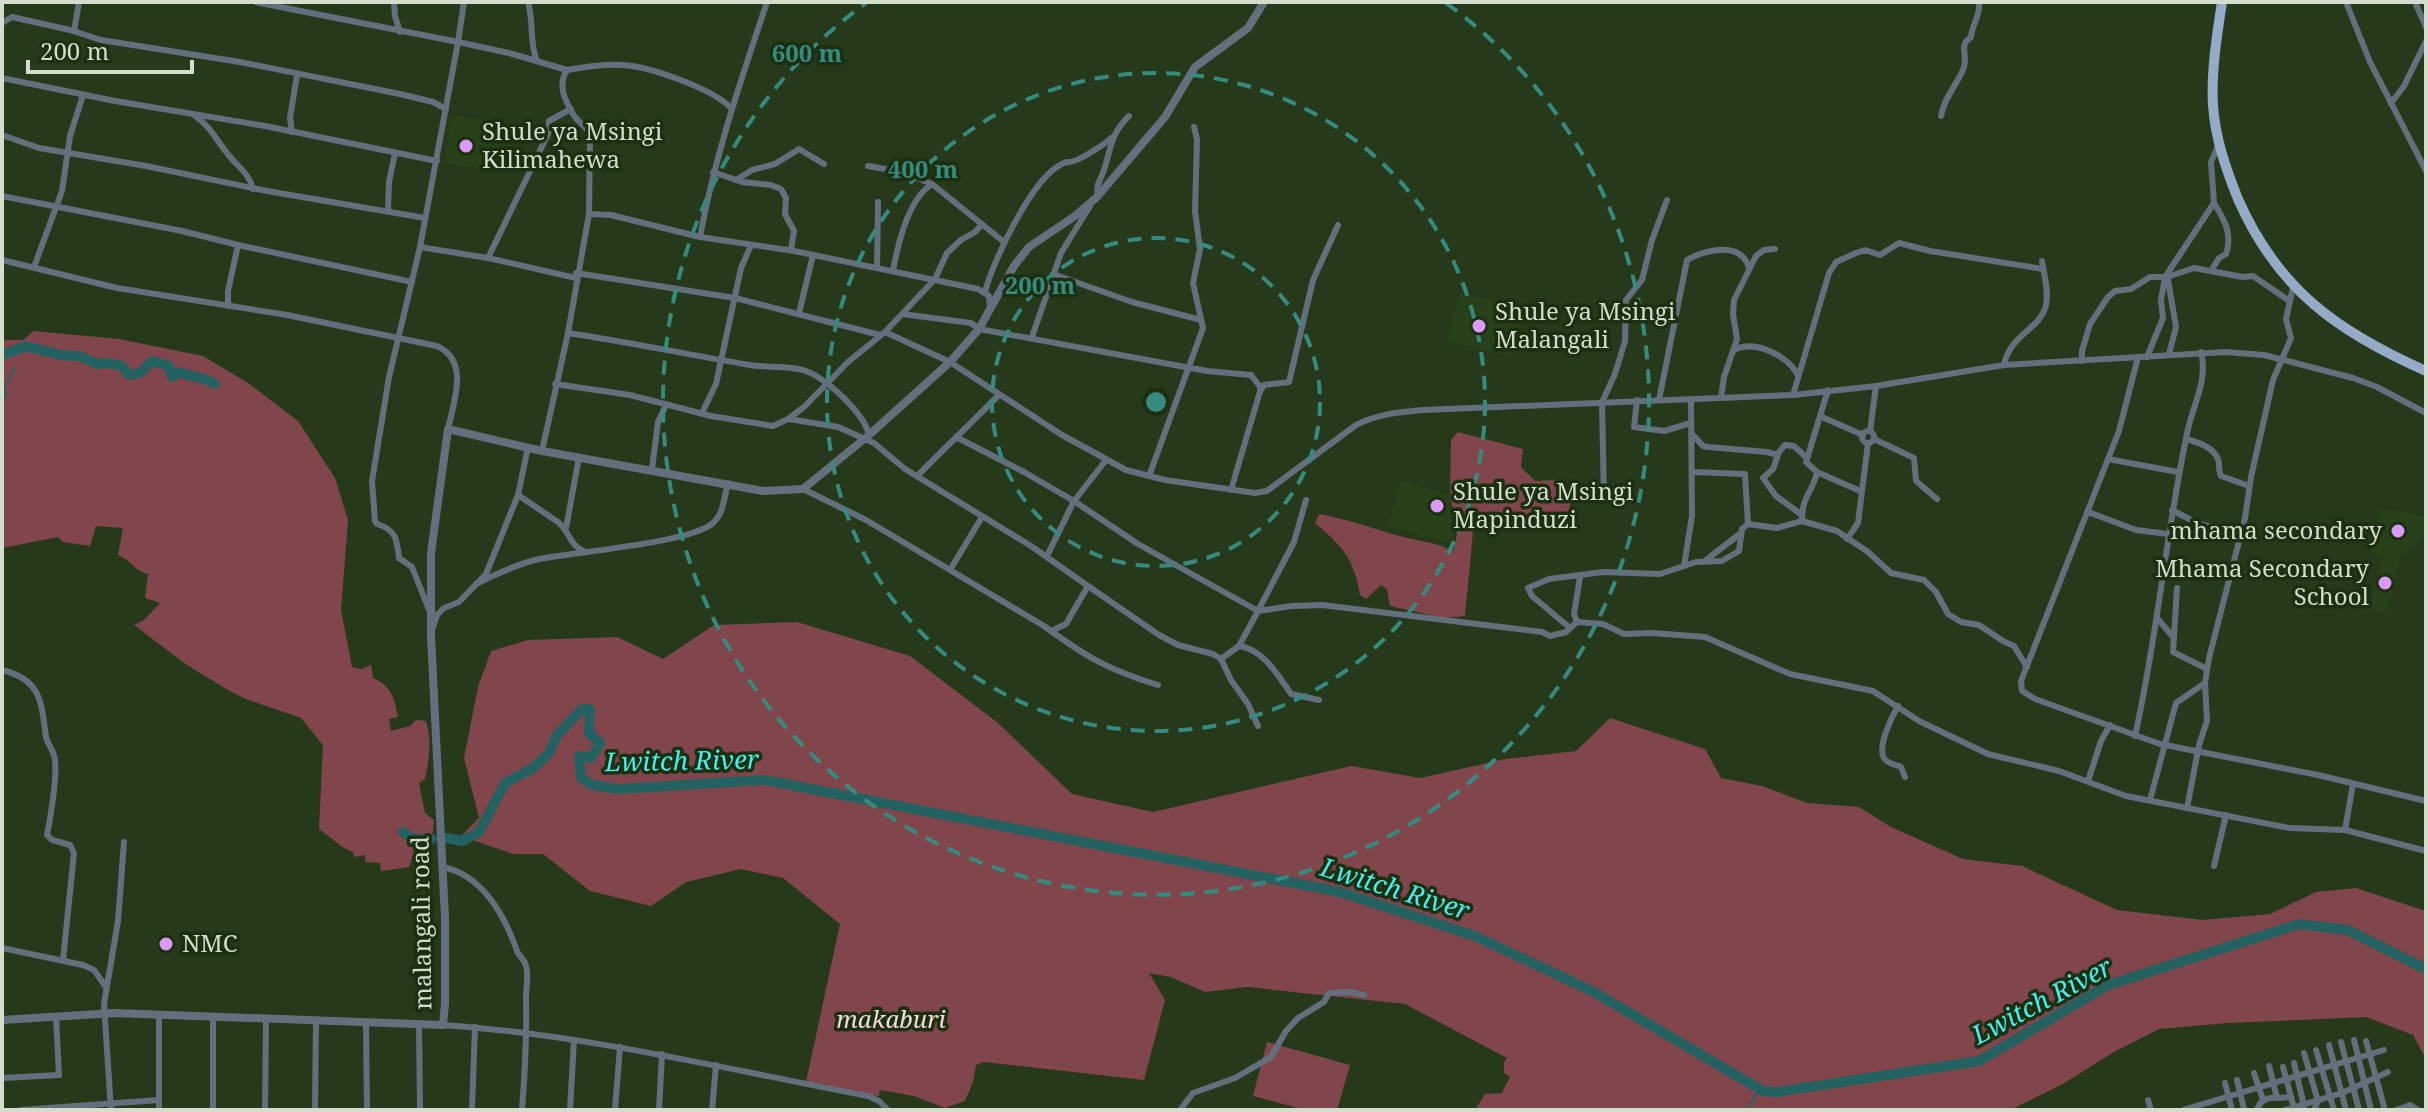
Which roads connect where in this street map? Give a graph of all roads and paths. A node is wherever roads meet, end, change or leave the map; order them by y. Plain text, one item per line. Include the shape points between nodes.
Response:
1 (79, 2) edge
2 (255, 2) edge
3 (394, 2) edge
4 (464, 2) edge
5 (528, 2) edge
6 (767, 2) edge
7 (1264, 2) edge
8 (1979, 2) edge
9 (2222, 2) edge
10 (2346, 2) edge
11 (2415, 2) edge
12 (5, 17) edge
13 (2, 23) edge
14 (2426, 27) edge
15 (74, 31) junction
16 (400, 32) junction
17 (2426, 41) edge
18 (458, 42) junction
19 (537, 61) junction
20 (567, 70) junction
21 (297, 75) junction
22 (2, 78) edge
23 (83, 95) junction
24 (2391, 103) junction
25 (731, 108) junction
26 (446, 109) junction
27 (571, 109) junction
28 (189, 112) junction
29 (1129, 116) dead end
30 (1941, 116) dead end
31 (1194, 127) dead end
32 (292, 132) junction
33 (2, 135) edge
34 (1111, 138) junction
35 (2219, 142) junction
36 (2426, 150) edge
37 (67, 153) junction
38 (395, 153) junction
39 (2419, 156) junction
40 (437, 161) junction
41 (824, 164) dead end
42 (868, 166) dead end
43 (2426, 171) edge
44 (713, 172) junction
45 (736, 180) junction
46 (932, 184) junction
47 (253, 189) junction
48 (2, 196) edge
49 (1098, 196) junction
50 (1667, 200) dead end
51 (878, 202) dead end
52 (2214, 203) junction
53 (55, 206) junction
54 (388, 210) junction
55 (589, 214) junction
56 (425, 218) junction
57 (982, 224) junction
58 (1338, 225) dead end
59 (700, 237) junction
60 (1004, 242) junction
61 (238, 245) junction
62 (751, 245) junction
63 (420, 247) junction
64 (1775, 249) dead end
65 (791, 250) junction
66 (813, 255) junction
67 (488, 258) junction
68 (2, 260) edge
69 (2042, 261) dead end
70 (34, 267) junction
71 (877, 268) junction
72 (1749, 268) junction
73 (2043, 269) junction
74 (893, 271) junction
75 (2211, 271) junction
76 (1053, 274) junction
77 (576, 275) junction
78 (2166, 277) junction
79 (935, 279) junction
80 (412, 282) junction
81 (2293, 287) junction
82 (985, 292) junction
83 (735, 298) junction
84 (2289, 302) junction
85 (228, 306) junction
86 (990, 311) junction
87 (799, 313) junction
88 (902, 314) junction
89 (1201, 320) junction
90 (979, 329) junction
91 (568, 333) junction
92 (882, 334) junction
93 (1032, 337) junction
94 (398, 338) junction
95 (1734, 350) junction
96 (2201, 352) junction
97 (2169, 354) junction
98 (2138, 357) junction
99 (2147, 357) junction
100 (2280, 359) junction
101 (720, 360) junction
102 (2082, 361) junction
103 (950, 362) junction
104 (2004, 365) junction
105 (1190, 368) junction
106 (2426, 371) edge
107 (1798, 375) junction
108 (555, 384) junction
109 (827, 385) junction
110 (1876, 386) junction
111 (1261, 388) junction
112 (1828, 390) junction
113 (999, 395) junction
114 (1793, 395) junction
115 (1721, 398) junction
116 (1691, 399) junction
117 (1637, 400) junction
118 (1659, 400) junction
119 (1602, 402) junction
120 (666, 405) junction
121 (702, 413) junction
122 (2426, 413) edge
123 (1822, 417) junction
124 (788, 419) junction
125 (1691, 423) junction
126 (448, 429) junction
127 (1866, 433) junction
128 (1692, 434) junction
129 (866, 437) junction
130 (956, 437) junction
131 (2186, 439) junction
132 (1871, 441) junction
133 (528, 447) junction
134 (542, 451) junction
135 (1778, 455) junction
136 (579, 457) junction
137 (1807, 458) junction
138 (2108, 459) junction
139 (1106, 460) junction
140 (652, 469) junction
141 (1692, 472) junction
142 (1817, 472) junction
143 (2178, 472) junction
144 (917, 476) junction
145 (1149, 476) junction
146 (728, 483) junction
147 (2249, 486) junction
148 (803, 489) junction
149 (1231, 490) junction
150 (1860, 491) junction
151 (518, 495) junction
152 (1604, 499) dead end
153 (1937, 499) dead end
154 (1306, 500) dead end
155 (1074, 501) junction
156 (2172, 510) junction
157 (2088, 512) junction
158 (982, 517) junction
159 (1802, 518) junction
160 (1748, 524) junction
161 (566, 530) junction
162 (2240, 532) junction
163 (1741, 533) junction
164 (2168, 534) junction
165 (1847, 539) junction
166 (585, 552) junction
167 (1047, 556) junction
168 (1703, 562) junction
169 (1684, 566) junction
170 (950, 570) junction
171 (1580, 577) junction
172 (476, 584) junction
173 (1088, 586) junction
174 (2177, 588) dead end
175 (1258, 611) junction
176 (431, 615) junction
177 (2157, 618) junction
178 (1577, 622) junction
179 (1570, 628) junction
180 (1051, 631) junction
181 (431, 636) junction
182 (2174, 638) junction
183 (1239, 646) junction
184 (1221, 659) junction
185 (2027, 667) junction
186 (2207, 669) junction
187 (2, 670) edge
188 (2205, 683) junction
189 (1158, 685) dead end
190 (1319, 700) dead end
191 (1898, 706) junction
192 (2110, 725) junction
193 (1258, 726) dead end
194 (2135, 736) junction
195 (2166, 745) junction
196 (2198, 751) junction
197 (1905, 777) dead end
198 (2088, 781) junction
199 (2353, 784) junction
200 (2150, 800) junction
201 (2426, 801) edge
202 (2187, 808) junction
203 (2226, 815) junction
204 (2345, 830) junction
205 (124, 842) dead end
206 (2426, 851) edge
207 (2214, 866) dead end
208 (442, 867) junction
209 (2, 948) edge
210 (63, 960) junction
211 (106, 987) junction
212 (1364, 995) dead end
213 (104, 1014) junction
214 (159, 1014) junction
215 (213, 1016) junction
216 (56, 1017) junction
217 (266, 1018) junction
218 (2, 1020) edge
219 (316, 1020) junction
220 (366, 1022) junction
221 (443, 1025) junction
222 (419, 1026) junction
223 (475, 1027) junction
224 (528, 1032) junction
225 (574, 1040) junction
226 (2354, 1040) dead end
227 (2366, 1041) dead end
228 (2341, 1042) dead end
229 (2329, 1045) dead end
230 (620, 1047) junction
231 (2316, 1050) dead end
232 (2384, 1050) dead end
233 (2304, 1053) dead end
234 (662, 1054) junction
235 (2370, 1054) junction
236 (2358, 1058) junction
237 (2346, 1060) junction
238 (2294, 1063) dead end
239 (716, 1065) junction
240 (2335, 1065) junction
241 (2269, 1066) dead end
242 (2283, 1067) dead end
243 (2321, 1068) junction
244 (2309, 1072) junction
245 (2388, 1072) dead end
246 (2254, 1073) dead end
247 (2298, 1076) junction
248 (2376, 1077) junction
249 (2, 1078) edge
250 (2286, 1078) junction
251 (2237, 1080) dead end
252 (2274, 1082) junction
253 (2225, 1083) dead end
254 (2364, 1083) junction
255 (2258, 1087) junction
256 (2353, 1088) junction
257 (2342, 1093) junction
258 (2241, 1094) junction
259 (2291, 1097) junction
260 (2330, 1097) junction
261 (2228, 1098) junction
262 (2277, 1098) junction
263 (159, 1100) junction
264 (2148, 1100) dead end
265 (2263, 1100) junction
266 (2319, 1100) junction
267 (111, 1106) edge
268 (2305, 1107) edge
269 (60, 1108) edge
270 (2294, 1108) junction
271 (21, 1110) edge
272 (159, 1110) edge
273 (213, 1110) edge
274 (265, 1110) edge
275 (315, 1110) edge
276 (367, 1110) edge
277 (420, 1110) edge
278 (472, 1110) edge
279 (522, 1110) edge
280 (570, 1110) edge
281 (615, 1110) edge
282 (659, 1110) edge
283 (712, 1110) edge
284 (888, 1110) edge
285 (1180, 1110) edge
286 (2151, 1110) edge
287 (2183, 1110) edge
288 (2232, 1110) edge
289 (2242, 1110) edge
290 (2255, 1110) edge
291 (2285, 1110) edge
292 (2314, 1110) edge
293 (2322, 1110) edge
294 (2334, 1110) edge
295 (2346, 1110) edge
296 (2359, 1110) edge
297 (2371, 1110) edge
298 (2385, 1110) edge
299 (2396, 1110) edge
300 (2418, 1110) edge

1 - 15 street
2 - 16 street
3 - 16 street
4 - 18 street
5 - 19 street
6 - 25 street
7 - 49 street via 1248,28 1195,67 1165,117
8 - 30 street via 1963,48 1964,67
9 - 35 main road via 2212,104
10 - 24 street
11 - 14 street
12 - 13 street
12 - 15 street
15 - 21 street
16 - 18 street
17 - 24 street
18 - 19 street
18 - 26 street
19 - 20 street
20 - 25 street via 637,67 713,93
20 - 27 street via 560,83
21 - 26 street via 406,95
21 - 32 street
22 - 23 street
23 - 28 street
23 - 37 street
24 - 39 street
25 - 44 street
26 - 40 street
27 - 55 street via 590,135
27 - 67 street via 549,121 549,132
28 - 32 street
28 - 47 street via 211,129
29 - 34 street
31 - 89 street via 1200,249 1193,283
32 - 38 street
33 - 37 street
34 - 49 street
34 - 60 street via 1055,169
35 - 52 street via 2211,162
35 - 81 main road via 2245,214
36 - 39 street
37 - 47 street
37 - 53 street
38 - 40 street
38 - 54 street
39 - 43 street
40 - 56 street
41 - 45 street via 799,149
42 - 46 street
44 - 45 street
44 - 59 street
45 - 65 street via 781,189 794,231
46 - 57 street
46 - 74 street via 915,198
47 - 54 street
48 - 53 street
49 - 76 street
49 - 86 street via 1029,247
50 - 119 street via 1642,280 1626,300 1625,341
51 - 71 street
52 - 75 street via 2229,241 2226,254
52 - 78 street
53 - 61 street
53 - 70 street
54 - 56 street
55 - 59 street
55 - 77 street
56 - 63 street
57 - 60 street
57 - 79 street via 947,253
58 - 111 street via 1313,280 1289,382
59 - 62 street
60 - 82 street
61 - 80 street
61 - 85 street
62 - 65 street
62 - 83 street
63 - 67 street
63 - 80 street
64 - 72 street via 1761,252
65 - 66 street
66 - 71 street
66 - 87 street
67 - 77 street
68 - 70 street
69 - 73 street
70 - 85 street via 117,288
71 - 74 street
72 - 95 street via 1733,306
72 - 118 street via 1732,250 1700,252 1687,260
73 - 104 street via 2043,313 2019,337
73 - 107 street via 1899,243 1880,255 1856,253 1832,266
74 - 79 street
75 - 78 street via 2191,268
75 - 84 street via 2256,277
76 - 89 street
76 - 93 street
77 - 83 street
77 - 91 street
78 - 97 street via 2176,327
78 - 99 street via 2163,318
78 - 102 street via 2150,277 2112,293 2090,324
79 - 82 street
79 - 88 street
80 - 94 street
81 - 84 street
81 - 106 main road via 2351,334
82 - 86 street
83 - 87 street
83 - 101 street
84 - 100 street via 2291,338
85 - 94 street
86 - 90 street
87 - 92 street
88 - 90 street via 971,323
88 - 92 street
89 - 105 street via 1203,334
90 - 93 street
90 - 103 street
91 - 101 street
91 - 108 street
92 - 103 street
92 - 109 street
93 - 105 street
94 - 126 street via 437,346 455,359 458,372
94 - 176 street via 372,505 376,523 396,536 399,558 412,567
95 - 107 street via 1753,348 1780,355
95 - 115 street
96 - 97 street
96 - 100 street
96 - 131 street via 2204,374
97 - 99 street
98 - 99 street
98 - 102 street
98 - 138 street
100 - 122 street via 2361,380
100 - 147 street
101 - 109 street via 803,370
101 - 121 street
102 - 104 street
103 - 113 street
103 - 129 street
104 - 110 street
105 - 111 street via 1251,375
105 - 145 street
107 - 114 street
108 - 120 street
108 - 134 street
109 - 124 street
109 - 129 street via 863,419
110 - 112 street
110 - 127 street
111 - 149 street
112 - 114 street
112 - 123 street
113 - 130 street
113 - 139 street
114 - 115 street
115 - 116 street
116 - 118 street
116 - 125 street
117 - 118 street
117 - 119 street
117 - 125 street via 1634,427 1664,431
119 - 149 street via 1423,410 1370,418 1267,491
119 - 152 street
120 - 121 street
120 - 140 street via 658,422
121 - 124 street via 769,427
123 - 127 street
123 - 137 street
124 - 129 street
125 - 128 street
126 - 133 street
126 - 176 street, malangali road via 431,553
127 - 132 street via 1863,441
128 - 135 street via 1703,446
128 - 141 street
129 - 144 street
129 - 148 street
130 - 144 street
130 - 155 street
131 - 143 street
131 - 147 street via 2213,452 2221,476
132 - 150 street
132 - 153 street via 1914,458 1916,481
133 - 134 street
133 - 151 street
134 - 136 street
135 - 137 street via 1789,444
135 - 159 street via 1764,480
136 - 140 street
136 - 161 street
137 - 142 street via 1807,466
138 - 143 street
138 - 157 street
139 - 145 street
139 - 155 street
140 - 146 street
141 - 160 street via 1745,474
141 - 169 street
142 - 150 street
142 - 159 street via 1802,502
143 - 156 street
144 - 158 street
145 - 149 street
146 - 148 street via 763,491
146 - 166 street via 720,513 708,527
147 - 162 street
148 - 170 street
150 - 165 street via 1858,523
151 - 161 street
151 - 172 street via 486,574
154 - 175 street via 1294,542
155 - 167 street
155 - 175 street via 1138,544
156 - 162 street via 2199,524
156 - 164 street
157 - 164 street via 2136,530
157 - 185 street
158 - 167 street
158 - 170 street
159 - 160 street via 1777,528
159 - 165 street
160 - 163 street
161 - 166 street via 570,541
162 - 186 street
163 - 168 street
163 - 168 street via 1738,552 1722,561
164 - 177 street
165 - 185 street via 1891,573 1928,582 1948,614 2014,646
166 - 172 street via 527,563
167 - 173 street
168 - 169 street
169 - 171 street via 1660,574
170 - 180 street
171 - 178 street
171 - 179 street via 1549,579 1528,588
172 - 181 street via 437,615
173 - 180 street via 1066,624
173 - 184 street via 1168,640
174 - 182 street
175 - 179 street via 1322,605 1550,636
175 - 183 street
176 - 181 street, malangali road
177 - 182 street
177 - 194 street
178 - 179 street
178 - 191 street via 1603,624 1624,634 1705,637 1790,674 1873,691
180 - 189 street via 1105,667
181 - 208 street, malangali road
182 - 186 street via 2174,653
183 - 184 street
183 - 190 street via 1259,653 1291,694
184 - 193 street
185 - 192 street via 2021,686 2025,695
186 - 188 street
187 - 210 street via 23,679 40,696 55,757 47,835 70,845 74,853
188 - 195 street via 2176,703
188 - 196 street via 2207,721
191 - 197 street via 1883,753
191 - 198 street via 1979,751
192 - 194 street
192 - 198 street
194 - 195 street
195 - 196 street
195 - 200 street
196 - 199 street
196 - 202 street
198 - 200 street
199 - 201 street
199 - 204 street
200 - 202 street
202 - 203 street
203 - 204 street via 2289,828
203 - 207 street
204 - 206 street
205 - 211 street
208 - 221 street, malangali road
208 - 224 street via 469,879 500,910 526,963
209 - 210 street
210 - 211 street via 94,970
211 - 213 street
212 - 285 street via 1329,993 1286,1031 1271,1057 1193,1093
213 - 214 street, malangali road
213 - 216 street, malangali road
213 - 267 street
214 - 215 street, malangali road
214 - 263 street
215 - 217 street, malangali road
215 - 273 street
216 - 218 street, malangali road
216 - 249 street via 59,1075
217 - 219 street, malangali road
217 - 274 street
219 - 220 street, malangali road
219 - 275 street
220 - 222 street, malangali road
220 - 276 street
221 - 222 street, malangali road
221 - 223 street
222 - 277 street
223 - 224 street
223 - 278 street
224 - 225 street
224 - 279 street
225 - 230 street
225 - 280 street
226 - 236 street
227 - 235 street
228 - 237 street
229 - 240 street
230 - 234 street
230 - 281 street
231 - 243 street
232 - 235 street
233 - 244 street
234 - 239 street
234 - 282 street
235 - 236 street
235 - 248 street
236 - 237 street
236 - 254 street
237 - 240 street
237 - 256 street
238 - 247 street
239 - 283 street
239 - 284 street via 868,1096
240 - 243 street
240 - 257 street
241 - 252 street
242 - 250 street
243 - 244 street
243 - 260 street
244 - 247 street
244 - 266 street
245 - 248 street
246 - 255 street
247 - 250 street
247 - 268 street
248 - 254 street
248 - 298 street
250 - 252 street
250 - 259 street
251 - 258 street
252 - 255 street
252 - 262 street
253 - 261 street
254 - 256 street
254 - 297 street
255 - 258 street
255 - 265 street
256 - 257 street
256 - 296 street
257 - 260 street
257 - 295 street
258 - 261 street
258 - 289 street
259 - 262 street
259 - 270 street
260 - 266 street
260 - 294 street
261 - 287 street
261 - 288 street
262 - 265 street
263 - 267 street
263 - 272 street
264 - 286 street
265 - 290 street
266 - 268 street
266 - 292 street
266 - 293 street
267 - 269 street
268 - 270 street
269 - 271 street
270 - 291 street
289 - 290 street
299 - 300 street via 2410,1105

